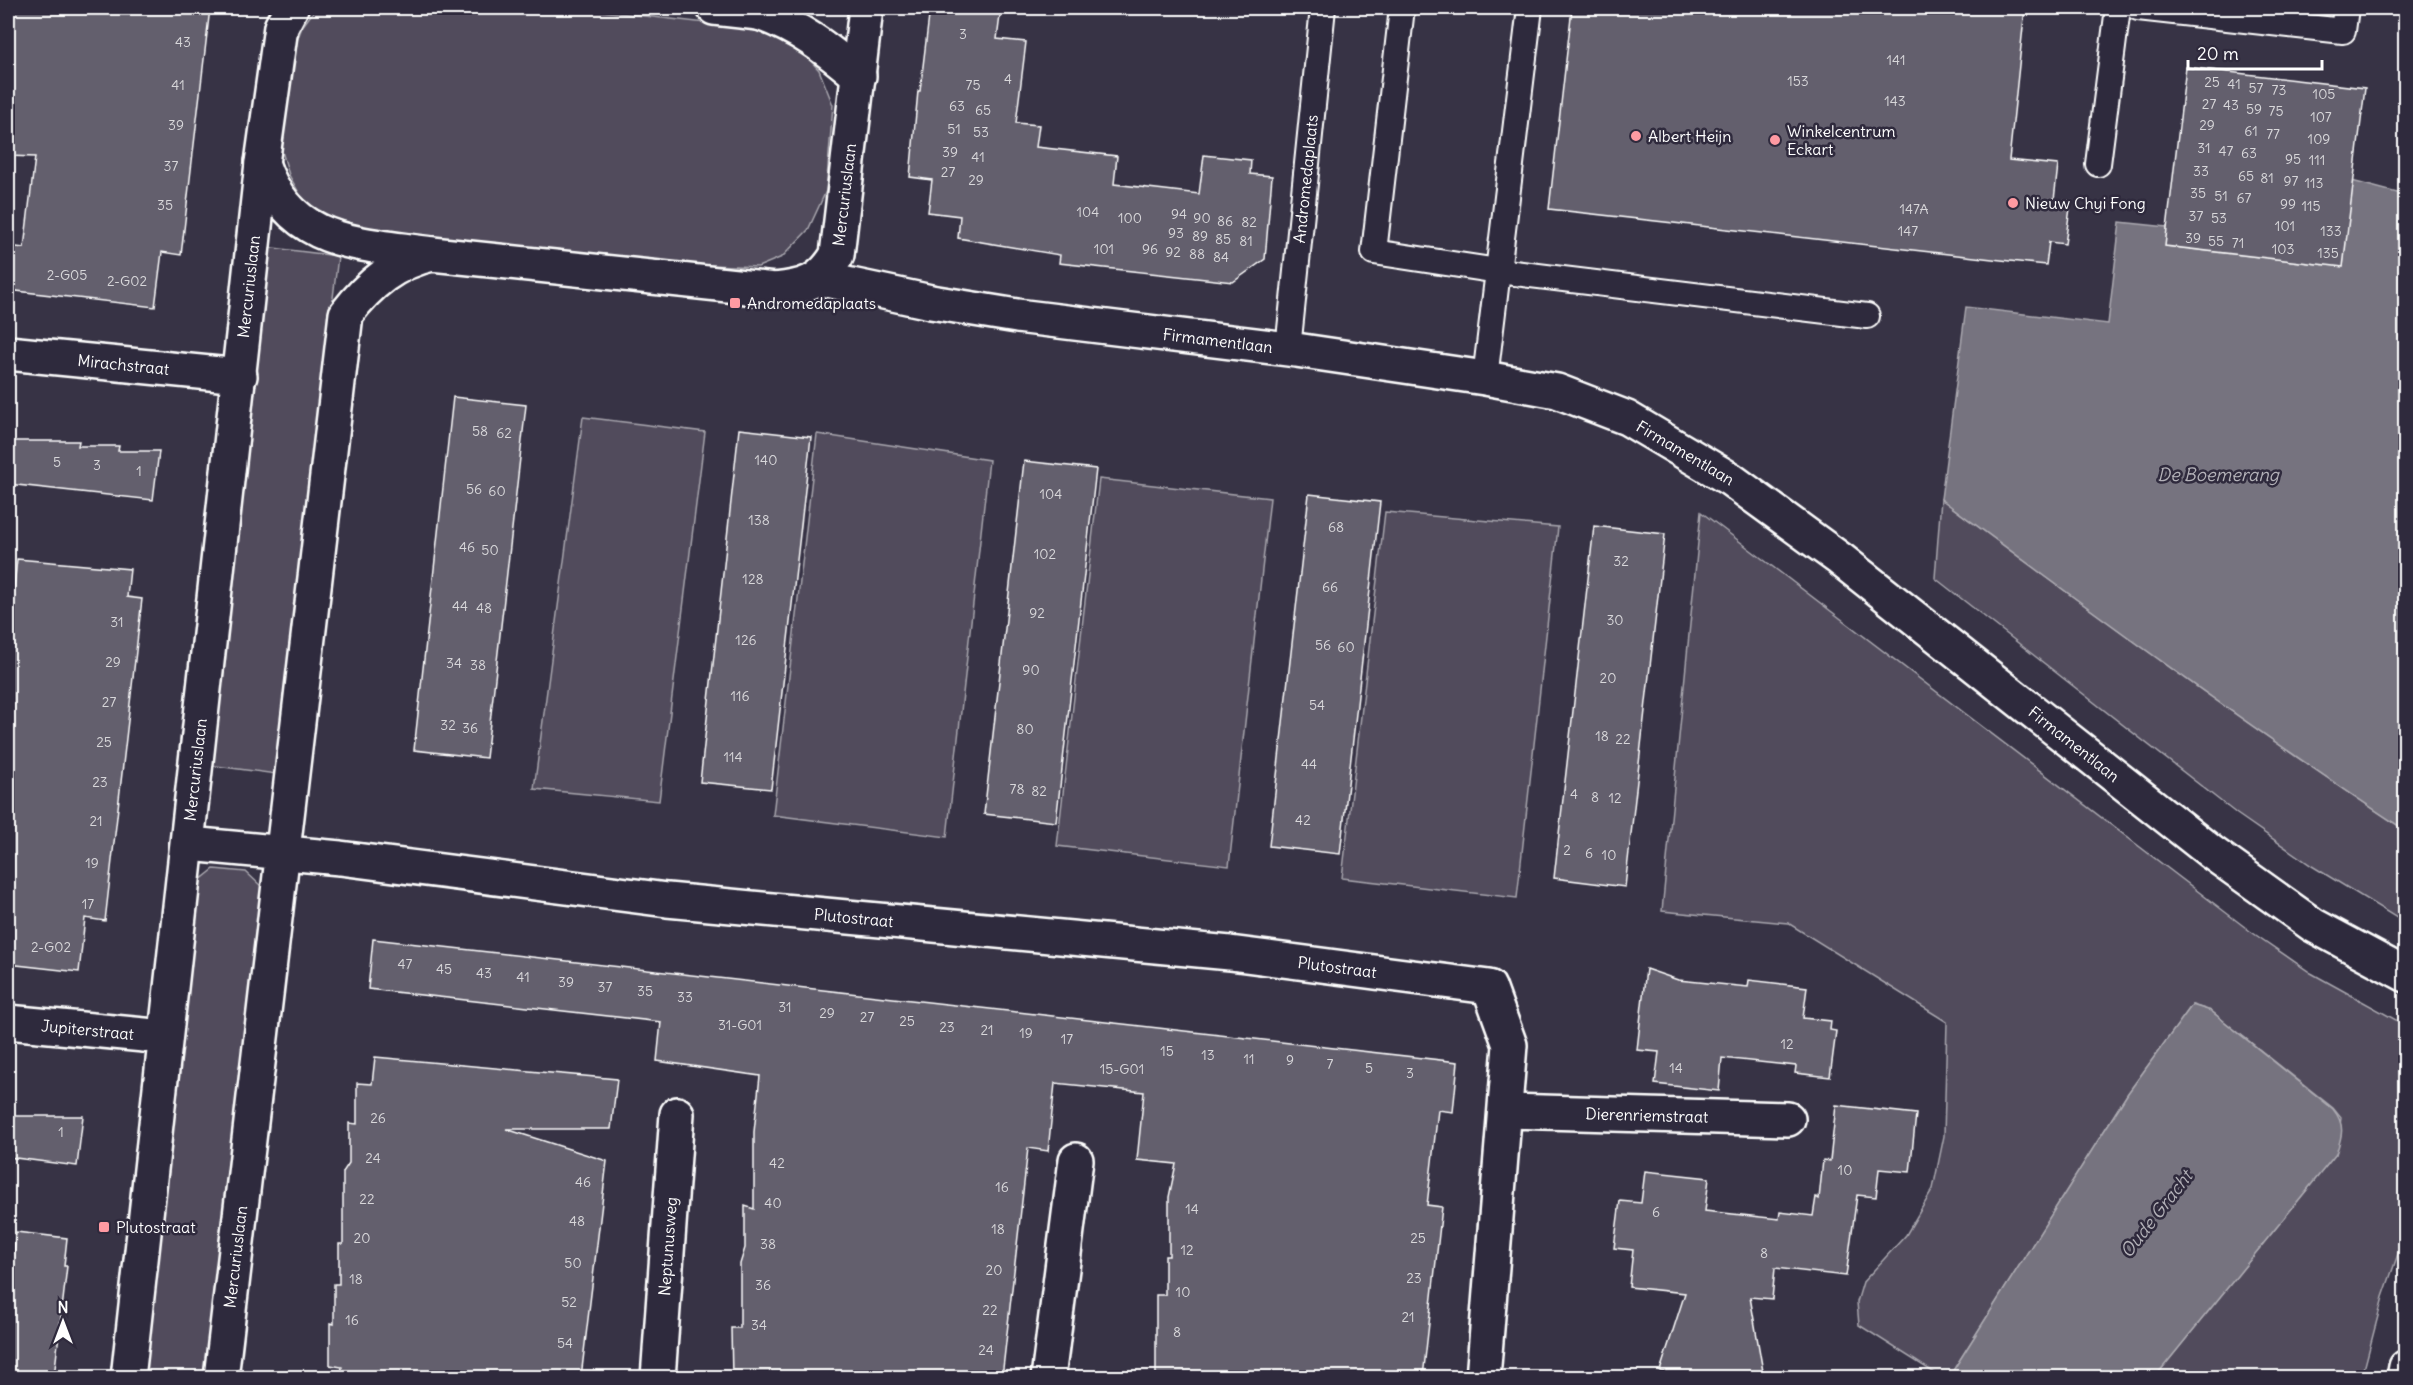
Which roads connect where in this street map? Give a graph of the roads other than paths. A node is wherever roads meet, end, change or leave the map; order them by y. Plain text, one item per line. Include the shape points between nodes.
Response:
1 (291, 8) edge
2 (714, 8) edge
3 (866, 8) edge
4 (1323, 8) edge
5 (1402, 8) edge
6 (1530, 8) edge
7 (2118, 8) edge
8 (2138, 8) edge
9 (2346, 8) edge
10 (759, 10) edge
11 (859, 76) junction
12 (262, 163) junction
13 (2098, 164) dead end
14 (432, 254) junction
15 (1498, 271) junction
16 (818, 278) junction
17 (1867, 316) dead end
18 (1288, 349) junction
19 (8, 353) edge
20 (240, 376) junction
21 (1485, 378) junction
22 (189, 844) junction
23 (283, 854) junction
24 (2406, 975) edge
25 (8, 1022) edge
26 (165, 1037) junction
27 (1506, 1112) junction
28 (677, 1114) dead end
29 (1788, 1119) dead end
30 (1076, 1160) dead end
31 (2406, 1367) edge
32 (129, 1377) edge
33 (221, 1377) edge
34 (658, 1377) edge
35 (1048, 1377) edge
36 (1483, 1377) edge
37 (2404, 1377) edge

1 - 12 street, Mercuriuslaan via 281,27
2 - 10 street
3 - 11 street, Mercuriuslaan
4 - 18 lane, Andromedaplaats
5 - 15 lane via 1374,252
6 - 15 lane
7 - 13 lane
8 - 9 lane via 2343,31
10 - 11 street via 819,42
11 - 16 street, Mercuriuslaan via 837,255 829,270
12 - 14 street, Mercuriuslaan via 279,198 313,229 336,239
12 - 20 street, Mercuriuslaan
14 - 16 street, Mercuriuslaan via 775,290 801,287
14 - 23 street, Mercuriuslaan via 412,258 381,277 357,299 343,324
15 - 17 lane
15 - 21 lane
16 - 18 street, Firmamentlaan via 1017,316
18 - 21 street, Firmamentlaan
19 - 20 street, Mirachstraat
20 - 22 street, Mercuriuslaan
21 - 24 street, Firmamentlaan via 1579,398 1627,418 1730,479 1840,559 2211,852 2313,925
22 - 23 street, Plutostraat
22 - 26 street, Mercuriuslaan
23 - 27 street, Plutostraat via 667,900 1230,953 1489,987 1510,1045
23 - 33 street, Mercuriuslaan
25 - 26 street, Jupiterstraat
26 - 32 street, Mercuriuslaan
27 - 29 street, Dierenriemstraat
27 - 36 street
28 - 34 street, Neptunusweg
30 - 35 street
31 - 37 street

